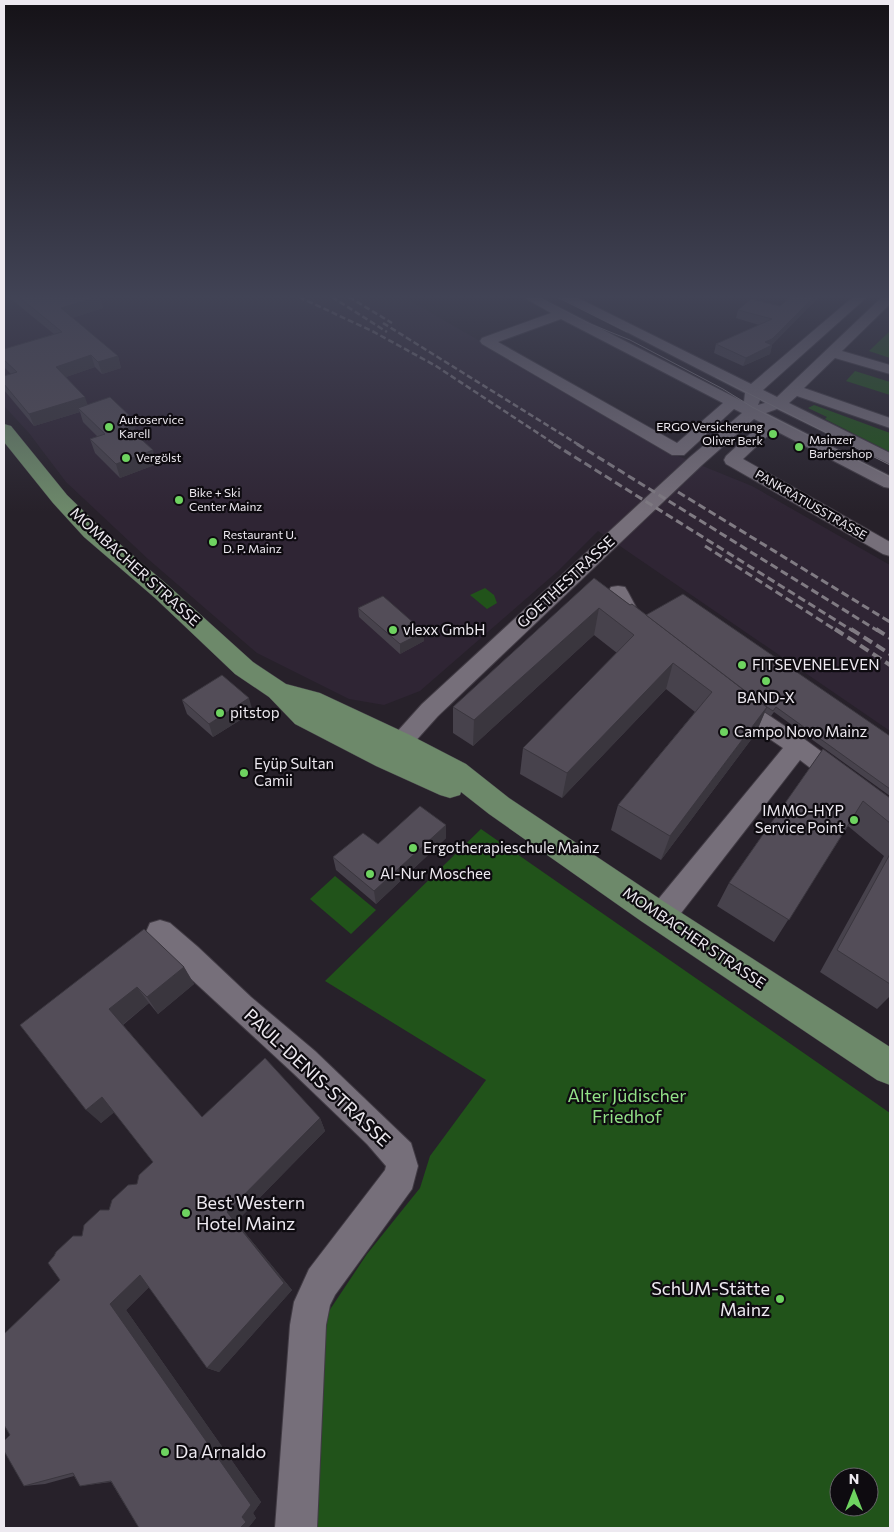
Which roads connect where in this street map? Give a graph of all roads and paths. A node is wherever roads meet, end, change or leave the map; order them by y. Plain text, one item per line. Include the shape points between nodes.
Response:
1 (535, 368) edge
2 (667, 368) edge
3 (710, 368) edge
4 (778, 368) edge
5 (816, 368) edge
6 (753, 390) junction
7 (794, 390) junction
8 (732, 402) junction
9 (779, 403) junction
10 (754, 412) junction
11 (772, 422) junction
12 (890, 423) edge
13 (4, 430) edge
14 (890, 459) edge
15 (890, 483) edge
16 (890, 550) edge
17 (618, 592) dead end
18 (654, 641) edge
19 (715, 689) edge
20 (799, 747) junction
21 (393, 751) junction
22 (890, 815) edge
23 (661, 917) junction
24 (160, 932) dead end
25 (890, 1067) edge
26 (296, 1528) edge

1 - 8 street via 678,451
2 - 8 street
3 - 6 street
4 - 6 street
5 - 7 street, GOETHESTRASSE
6 - 9 street
6 - 10 street
7 - 9 street, GOETHESTRASSE
7 - 12 street
8 - 10 street
9 - 10 street, GOETHESTRASSE
9 - 14 street
10 - 11 street
10 - 21 street, GOETHESTRASSE via 573,575 430,710
11 - 15 street
11 - 16 street, PANKRATIUSSTRASSE via 732,460
13 - 21 main road, MOMBACHER STRASSE via 60,499 92,532 168,596 244,668 278,691 304,717
17 - 18 street via 633,623
19 - 20 street
20 - 22 street
20 - 23 street
21 - 23 main road, MOMBACHER STRASSE via 499,806
23 - 25 main road, MOMBACHER STRASSE
24 - 26 street, PAUL-DENIS-STRASSE via 378,1133 399,1155 402,1166 400,1177 322,1282 312,1302

